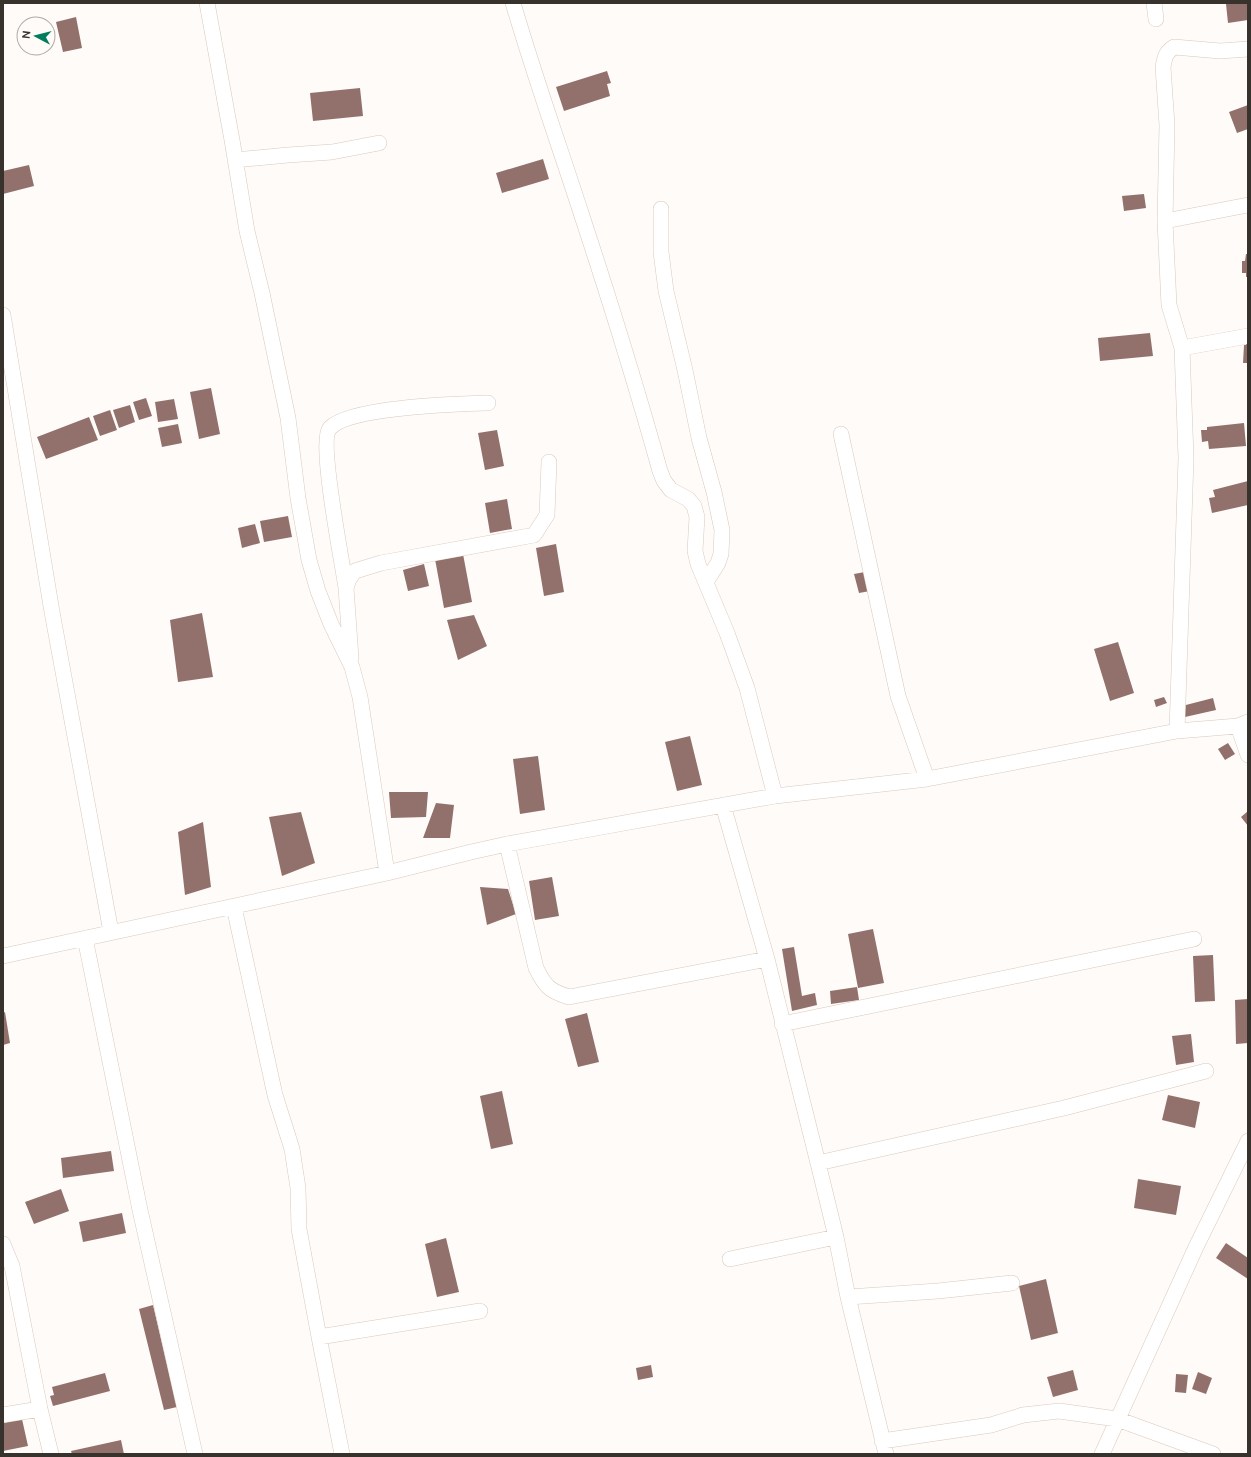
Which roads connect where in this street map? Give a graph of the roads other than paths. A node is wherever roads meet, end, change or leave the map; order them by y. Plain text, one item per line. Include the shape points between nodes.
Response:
1 (207, 3) edge
2 (513, 3) edge
3 (1154, 3) edge
4 (1156, 19) dead end
5 (1248, 49) edge
6 (379, 143) dead end
7 (235, 160) junction
8 (1248, 205) edge
9 (661, 208) dead end
10 (1165, 221) junction
11 (3, 315) edge
12 (1248, 336) edge
13 (1182, 348) junction
14 (488, 403) dead end
15 (841, 434) dead end
16 (549, 462) dead end
17 (706, 582) junction
18 (346, 588) junction
19 (352, 667) junction
20 (1243, 724) edge
21 (1177, 731) junction
22 (1248, 755) edge
23 (927, 779) junction
24 (775, 796) junction
25 (723, 806) junction
26 (507, 844) junction
27 (387, 873) junction
28 (234, 907) junction
29 (111, 932) junction
30 (85, 938) junction
31 (1194, 939) dead end
32 (3, 956) edge
33 (767, 960) junction
34 (782, 1024) junction
35 (1206, 1071) dead end
36 (1248, 1141) edge
37 (818, 1163) junction
38 (836, 1237) junction
39 (3, 1244) edge
40 (730, 1259) dead end
41 (1012, 1283) dead end
42 (848, 1297) junction
43 (480, 1311) dead end
44 (319, 1337) junction
45 (40, 1410) junction
46 (3, 1415) edge
47 (1117, 1420) junction
48 (884, 1447) edge
49 (51, 1454) edge
50 (195, 1454) edge
51 (342, 1454) edge
52 (1102, 1454) edge
53 (1213, 1454) edge

1 - 7 street
2 - 17 street via 631,367 660,471 672,490 688,499 694,506 697,517 695,550
3 - 4 street
5 - 10 street via 1220,51 1174,47 1168,51 1164,59 1167,125
6 - 7 street via 332,152
7 - 19 street via 247,231 288,418 309,560 318,591
8 - 10 street
9 - 17 street via 661,252 666,291 722,530 721,554
10 - 13 street via 1169,305
11 - 29 street via 52,612
12 - 13 street
13 - 21 street via 1186,458
14 - 18 street via 430,406 366,414 347,418 330,428 327,435 328,465
15 - 23 street via 898,696
16 - 18 street via 547,515 534,535 381,563 355,571
17 - 24 street via 747,688
18 - 19 street
19 - 27 street via 360,697
20 - 21 street
20 - 22 street
21 - 23 street
23 - 24 street
24 - 25 street
25 - 26 street
25 - 33 street
26 - 27 street
26 - 33 street via 536,968 542,981 554,993 569,996
27 - 28 street
28 - 29 street
28 - 44 street via 274,1096 292,1148 298,1188 299,1229
29 - 30 street
30 - 32 street
30 - 50 street via 140,1210
31 - 34 street
33 - 34 street
34 - 37 street
35 - 37 street via 1064,1108
36 - 47 street via 1196,1247
37 - 38 street
38 - 40 street
38 - 42 street
39 - 45 street via 12,1266
41 - 42 street
42 - 48 street
43 - 44 street
44 - 51 street
45 - 46 street
45 - 49 street
47 - 48 street via 1059,1411 1023,1415 991,1425
47 - 52 street
47 - 53 street

